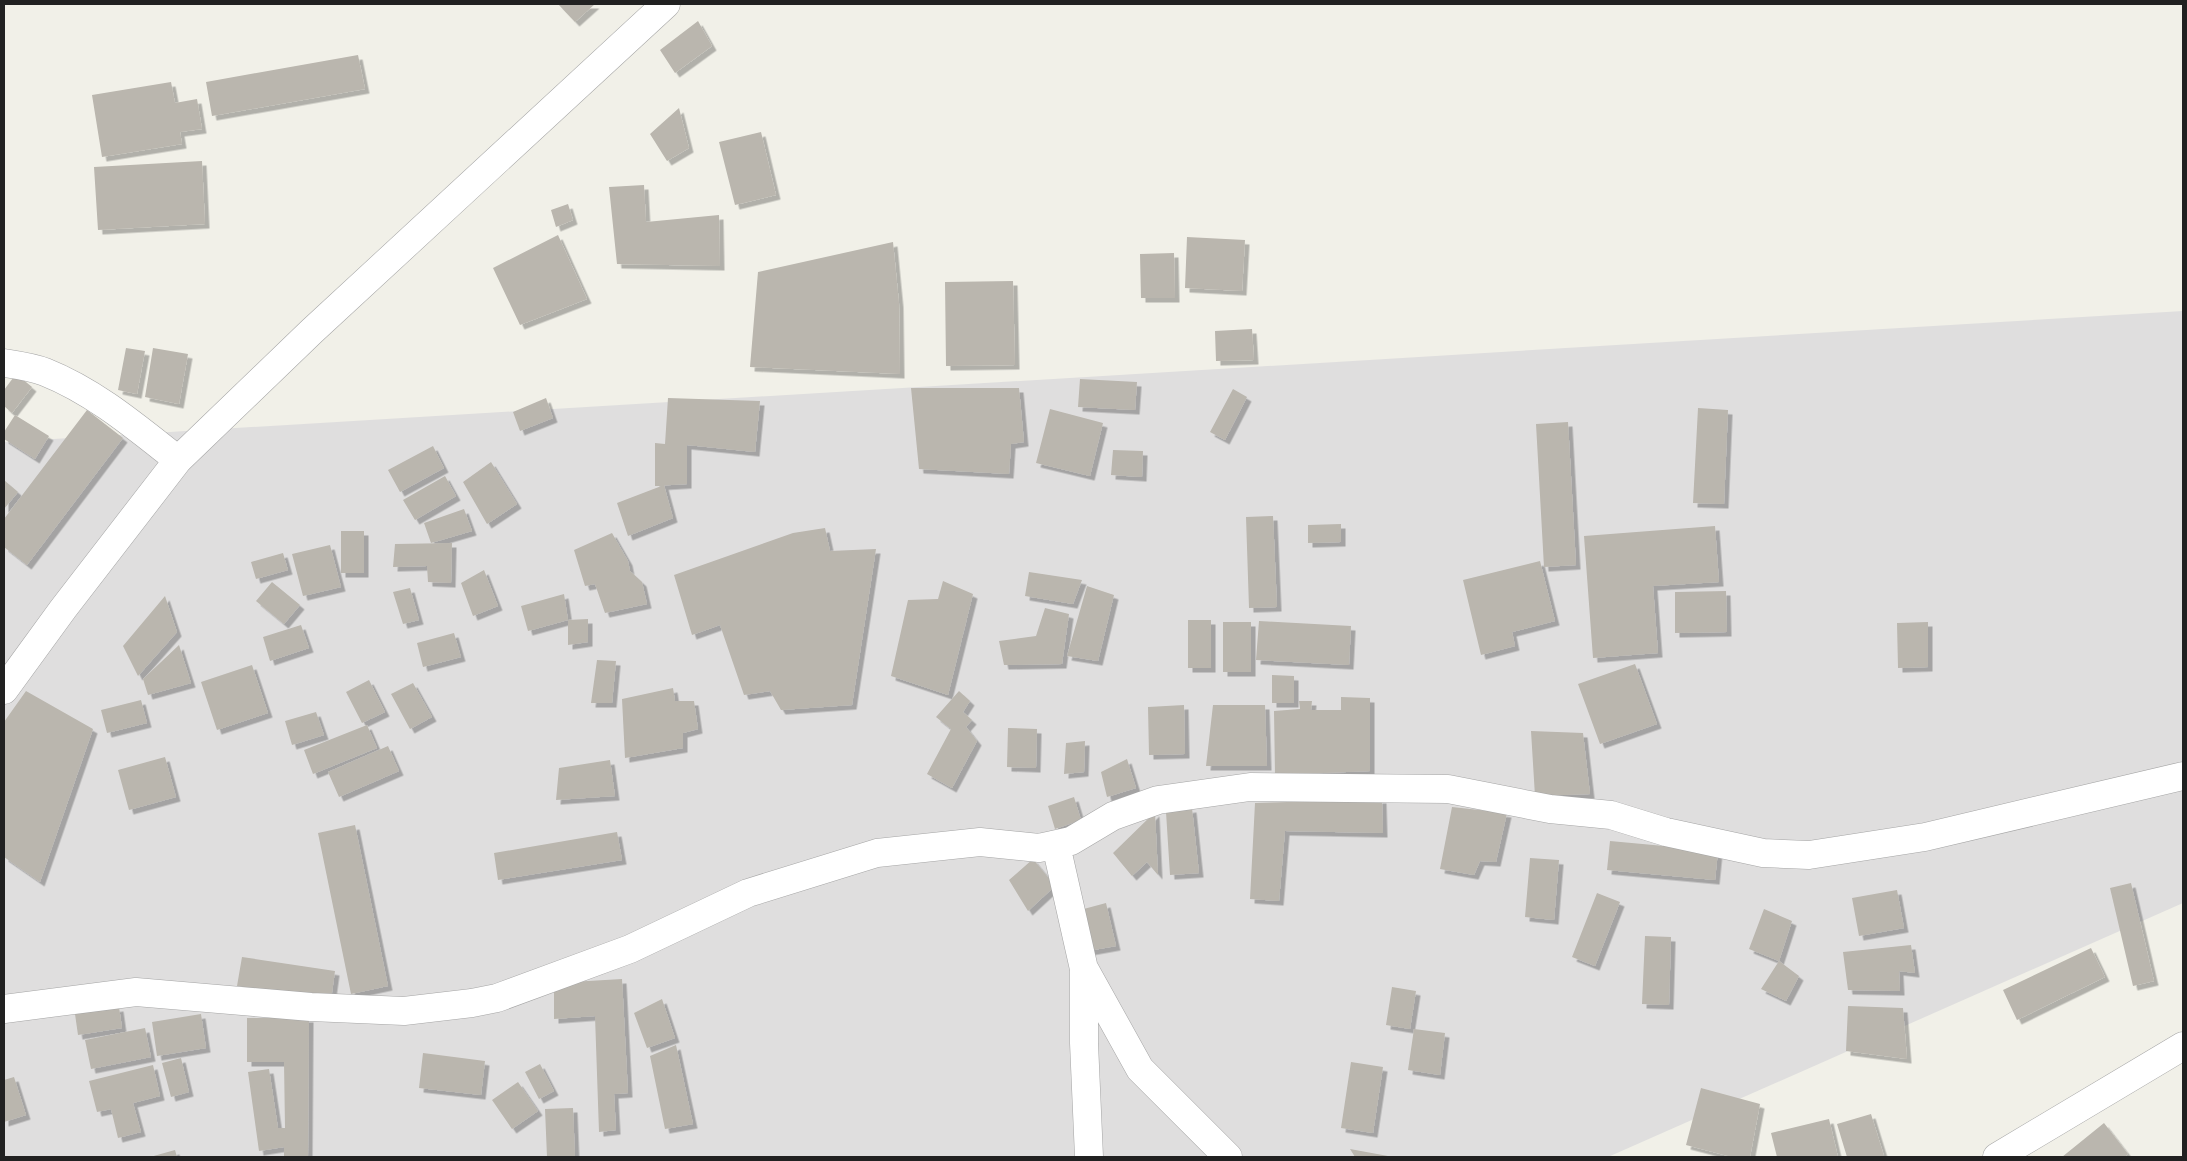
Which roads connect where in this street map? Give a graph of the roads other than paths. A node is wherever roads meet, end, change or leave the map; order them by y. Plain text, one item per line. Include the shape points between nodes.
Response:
1 (666, 4) edge
2 (4, 363) edge
3 (178, 460) junction
4 (16, 658) edge
5 (4, 690) edge
6 (2183, 776) edge
7 (1056, 844) junction
8 (1084, 969) junction
9 (4, 1008) edge
10 (2183, 1046) edge
11 (1089, 1157) edge
12 (1228, 1157) edge
13 (1997, 1157) edge

1 - 3 street
2 - 3 street via 43,371 78,387 120,414
3 - 4 street via 62,609
4 - 5 street
6 - 7 street via 1925,837 1809,855 1763,853 1666,832 1611,815 1550,808 1448,789 1250,787 1158,800 1113,816 1071,842
7 - 8 street
7 - 9 street via 1039,848 980,842 877,853 748,893 630,949 497,998 472,1003 404,1011 311,1007 136,992
8 - 11 street
8 - 12 street via 1140,1070
10 - 13 street

